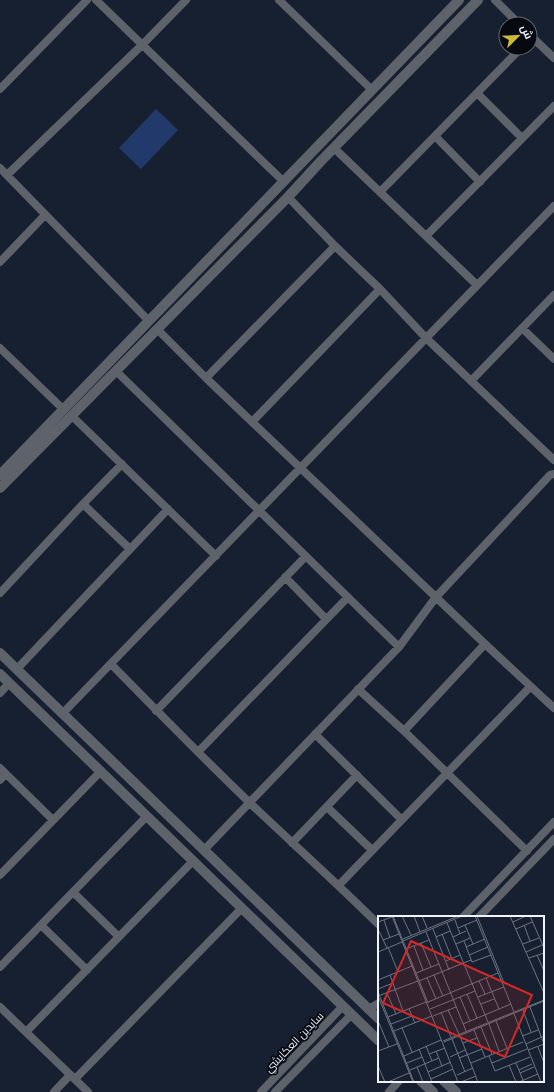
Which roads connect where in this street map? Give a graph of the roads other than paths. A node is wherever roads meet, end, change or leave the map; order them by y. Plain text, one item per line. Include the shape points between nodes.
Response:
1 (87, 0) edge
2 (96, 0) edge
3 (459, 0) edge
4 (478, 0) edge
5 (495, 0) edge
6 (181, 2) edge
7 (284, 2) edge
8 (511, 16) edge
9 (538, 43) edge
10 (142, 45) junction
11 (513, 56) edge
12 (554, 58) edge
13 (0, 89) edge
14 (372, 90) junction
15 (477, 93) junction
16 (554, 106) edge
17 (435, 136) junction
18 (522, 138) junction
19 (318, 147) junction
20 (334, 148) junction
21 (326, 156) junction
22 (304, 161) junction
23 (0, 168) edge
24 (313, 170) junction
25 (6, 175) junction
26 (284, 182) junction
27 (480, 182) junction
28 (380, 192) junction
29 (288, 197) junction
30 (553, 208) edge
31 (45, 215) junction
32 (426, 236) junction
33 (334, 246) junction
34 (1, 260) edge
35 (477, 285) junction
36 (380, 289) junction
37 (554, 295) edge
38 (149, 321) junction
39 (522, 328) junction
40 (157, 329) junction
41 (426, 338) junction
42 (0, 348) edge
43 (554, 359) edge
44 (116, 371) junction
45 (206, 378) junction
46 (471, 381) junction
47 (63, 409) junction
48 (72, 416) junction
49 (252, 422) junction
50 (554, 460) edge
51 (122, 464) junction
52 (300, 468) junction
53 (4, 474) edge
54 (554, 474) edge
55 (0, 488) edge
56 (82, 504) junction
57 (168, 509) junction
58 (259, 510) junction
59 (130, 549) junction
60 (216, 556) junction
61 (306, 556) junction
62 (285, 577) junction
63 (0, 593) edge
64 (348, 597) junction
65 (436, 597) junction
66 (326, 619) junction
67 (485, 644) junction
68 (399, 647) junction
69 (0, 652) edge
70 (111, 664) junction
71 (17, 669) junction
72 (0, 674) edge
73 (9, 683) junction
74 (530, 687) junction
75 (358, 689) junction
76 (0, 692) edge
77 (554, 708) edge
78 (156, 711) junction
79 (63, 713) junction
80 (404, 731) junction
81 (315, 734) junction
82 (198, 752) junction
83 (3, 771) edge
84 (101, 771) junction
85 (447, 773) junction
86 (357, 775) junction
87 (0, 780) edge
88 (250, 803) junction
89 (327, 807) junction
90 (147, 816) junction
91 (401, 819) junction
92 (53, 820) junction
93 (554, 822) edge
94 (554, 839) edge
95 (292, 843) junction
96 (204, 850) junction
97 (372, 850) junction
98 (527, 852) junction
99 (193, 861) junction
100 (216, 861) junction
101 (204, 872) junction
102 (0, 875) edge
103 (230, 875) junction
104 (339, 885) junction
105 (222, 889) junction
106 (73, 892) junction
107 (242, 908) junction
108 (464, 916) edge
109 (480, 916) edge
110 (378, 924) edge
111 (40, 925) junction
112 (119, 937) junction
113 (0, 967) edge
114 (87, 970) junction
115 (378, 1004) edge
116 (0, 1007) edge
117 (342, 1007) junction
118 (368, 1009) junction
119 (351, 1015) junction
120 (378, 1018) edge
121 (26, 1032) junction
122 (378, 1040) edge
123 (73, 1077) junction
124 (398, 1082) edge
125 (422, 1082) edge
126 (445, 1082) edge
127 (54, 1092) edge
128 (88, 1092) edge
129 (261, 1092) edge
130 (275, 1092) edge
131 (389, 1092) edge
132 (433, 1092) edge
133 (456, 1092) edge

1 - 13 street
2 - 10 street
3 - 14 street
4 - 20 street
5 - 8 street
6 - 10 street
7 - 14 street
9 - 12 street
10 - 25 street
10 - 26 street
11 - 15 street
14 - 19 street
15 - 17 street
15 - 18 street
16 - 18 street
17 - 27 street
17 - 28 street
18 - 27 street
19 - 21 street via 320,155
19 - 22 street
20 - 21 street
20 - 28 street
21 - 24 street
22 - 24 street via 311,163
22 - 26 street
23 - 25 street
24 - 29 street
25 - 31 street
26 - 38 street
27 - 32 street
28 - 32 street
29 - 33 street
29 - 40 street
30 - 35 street
31 - 34 street
31 - 38 street
32 - 35 street
33 - 36 street
33 - 45 street
35 - 41 street
36 - 41 street
36 - 49 street
37 - 39 street
38 - 47 street
39 - 43 street
39 - 46 street
40 - 44 street
40 - 45 street
41 - 46 street
41 - 52 street
42 - 47 street
44 - 48 street
44 - 58 street
45 - 49 street
46 - 50 street
47 - 53 street
48 - 51 street
48 - 53 street
49 - 52 street
51 - 56 street
51 - 57 street
52 - 58 street
52 - 65 street
53 - 55 street
54 - 65 street via 550,475
56 - 59 street
56 - 63 street
57 - 59 street
57 - 60 street
58 - 60 street
58 - 61 street
59 - 71 street
60 - 70 street
61 - 62 street
61 - 64 street
62 - 66 street
62 - 78 street
64 - 66 street
64 - 68 street
65 - 67 street
65 - 68 street
66 - 82 street
67 - 74 street
67 - 80 street
68 - 75 street
69 - 71 street
70 - 78 street
70 - 79 street
71 - 79 street
72 - 73 street
73 - 76 street
73 - 84 street
74 - 77 street
74 - 85 street
75 - 80 street
75 - 81 street
78 - 82 street
79 - 96 street
80 - 85 street
81 - 86 street
81 - 88 street
82 - 88 street
83 - 87 street
83 - 92 street
84 - 90 street
84 - 92 street
85 - 91 street
85 - 98 street
86 - 89 street
86 - 91 street
88 - 95 street
88 - 96 street
89 - 95 street
89 - 97 street
90 - 99 street
90 - 106 street
91 - 97 street
92 - 102 street
93 - 98 street
94 - 109 street
95 - 104 street
96 - 100 street
97 - 104 street
98 - 108 street
99 - 101 street
99 - 112 street
100 - 101 street via 212,869
100 - 103 street
101 - 105 street
103 - 105 street via 223,879
103 - 118 street
104 - 110 street
105 - 107 street
106 - 111 street
106 - 112 street
107 - 117 street
107 - 123 street
111 - 113 street
111 - 114 street
112 - 114 street
114 - 121 street
115 - 118 street
116 - 121 street
117 - 119 street
117 - 129 street, سايدين العكايشي
118 - 120 street
119 - 122 street
119 - 130 street, سايدين العكايشي
121 - 123 street
123 - 127 street
123 - 128 street
124 - 131 street
125 - 132 street
126 - 133 street

